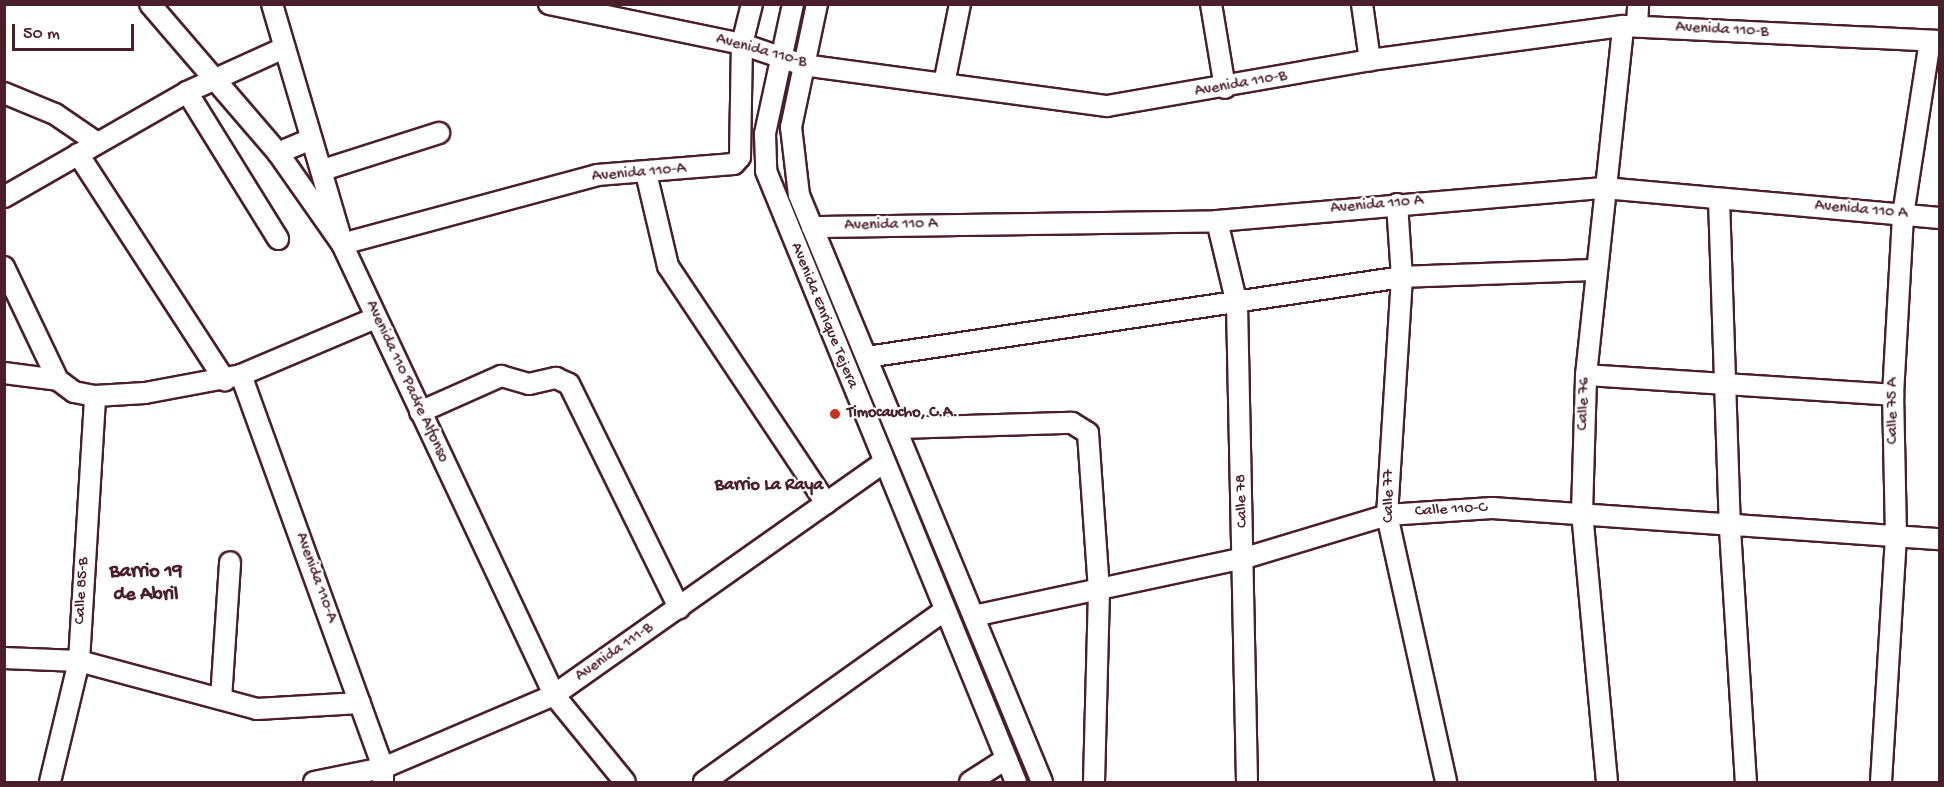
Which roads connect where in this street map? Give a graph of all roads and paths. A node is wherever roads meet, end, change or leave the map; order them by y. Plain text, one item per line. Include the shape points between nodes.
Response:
1 (150, 4) edge
2 (549, 4) edge
3 (752, 4) edge
4 (793, 4) edge
5 (817, 4) edge
6 (960, 4) edge
7 (1211, 4) edge
8 (1362, 4) edge
9 (1638, 4) edge
10 (277, 6) edge
11 (1630, 26) junction
12 (1935, 41) edge
13 (742, 44) junction
14 (284, 48) junction
15 (780, 56) junction
16 (1370, 60) junction
17 (803, 65) junction
18 (214, 78) junction
19 (944, 84) junction
20 (1225, 88) junction
21 (187, 92) junction
22 (4, 93) edge
23 (439, 133) dead end
24 (311, 138) junction
25 (96, 142) junction
26 (278, 153) junction
27 (78, 154) junction
28 (323, 170) junction
29 (646, 173) junction
30 (1604, 188) junction
31 (4, 197) edge
32 (1719, 199) junction
33 (1397, 204) junction
34 (1903, 214) junction
35 (1940, 218) edge
36 (1217, 221) junction
37 (812, 227) junction
38 (278, 239) dead end
39 (342, 244) junction
40 (4, 267) edge
41 (1597, 270) junction
42 (1402, 277) junction
43 (1237, 304) junction
44 (375, 318) junction
45 (867, 357) junction
46 (4, 373) edge
47 (1586, 375) junction
48 (233, 377) junction
49 (58, 380) junction
50 (1728, 385) junction
51 (1893, 395) junction
52 (95, 396) junction
53 (420, 412) junction
54 (899, 428) junction
55 (884, 462) junction
56 (826, 502) junction
57 (1582, 513) junction
58 (1387, 515) junction
59 (1730, 529) junction
60 (1896, 535) junction
61 (1940, 539) edge
62 (1245, 558) junction
63 (231, 562) dead end
64 (1099, 591) junction
65 (679, 608) junction
66 (945, 610) junction
67 (975, 616) junction
68 (4, 658) edge
69 (79, 661) junction
70 (554, 695) junction
71 (221, 699) junction
72 (360, 703) junction
73 (1006, 759) junction
74 (383, 775) edge
75 (50, 783) edge
76 (314, 783) edge
77 (625, 783) edge
78 (704, 783) edge
79 (970, 783) edge
80 (1016, 783) edge
81 (1042, 783) edge
82 (1094, 783) edge
83 (1246, 783) edge
84 (1446, 783) edge
85 (1607, 783) edge
86 (1746, 783) edge
87 (1881, 783) edge

1 - 18 street, Avenida 110 Padre Alfonso
2 - 13 street, Avenida 110-B
3 - 13 street
4 - 15 street, Avenida Enrique Tejera
5 - 17 street, Avenida Enrique Tejera
6 - 19 street
7 - 20 street
8 - 16 street
9 - 11 street, Calle 76
10 - 14 street
11 - 12 street, Avenida 110-B
11 - 16 street, Avenida 110-B
11 - 30 street, Calle 76
12 - 34 street, Calle 75 A
13 - 15 street, Avenida 110-B
13 - 29 street, Avenida 110-A via 740,157 728,166
14 - 18 street
14 - 24 street
15 - 17 street, Avenida 110-B
15 - 55 street, Avenida Enrique Tejera via 765,134 766,171
16 - 20 street, Avenida 110-B
17 - 19 street, Avenida 110-B
17 - 37 street, Avenida Enrique Tejera via 791,126 791,162
18 - 21 street
18 - 26 street, Avenida 110 Padre Alfonso
19 - 20 street, Avenida 110-B via 1107,106
21 - 25 street
21 - 38 street
22 - 25 street via 55,114
23 - 28 street
24 - 26 street
24 - 28 street
25 - 27 street
26 - 39 street, Avenida 110 Padre Alfonso
27 - 31 street
27 - 48 street, Avenida 110-A
28 - 39 street
29 - 39 street, Avenida 110-A via 597,175
29 - 56 street via 668,266
30 - 32 street, Avenida 110 A
30 - 33 street, Avenida 110 A
30 - 41 street, Calle 76
32 - 34 street, Avenida 110 A
32 - 50 street
33 - 36 street, Avenida 110 A
33 - 42 street, Calle 77
34 - 35 street, Avenida 110 A
34 - 51 street, Calle 75 A
36 - 37 street, Avenida 110 A
36 - 43 street, Calle 78
37 - 45 street, Avenida Enrique Tejera
39 - 44 street, Avenida 110 Padre Alfonso
40 - 49 street
41 - 42 street
41 - 47 street, Calle 76
42 - 43 street
42 - 58 street, Calle 77
43 - 45 street
43 - 62 street, Calle 78
44 - 48 street
44 - 53 street, Avenida 110 Padre Alfonso
45 - 54 street, Avenida Enrique Tejera
46 - 49 street
47 - 50 street
47 - 57 street, Calle 76
48 - 52 street
48 - 72 street, Avenida 110-A
49 - 52 street via 74,392
50 - 51 street
50 - 59 street
51 - 60 street, Calle 75 A
52 - 69 street, Calle 85-B
53 - 65 street via 501,376 528,384 556,378 569,384
53 - 70 street, Avenida 110 Padre Alfonso
54 - 64 street via 1082,426 1092,444
54 - 67 street, Avenida Enrique Tejera
55 - 56 street, Avenida 111-B
55 - 66 street, Avenida Enrique Tejera
56 - 65 street, Avenida 111-B
57 - 58 street, Calle 110-C via 1492,508
57 - 59 street, Calle 110-C
57 - 85 street, Calle 76
58 - 62 street, Calle 110-C
58 - 84 street, Calle 77
59 - 60 street, Calle 110-C
59 - 86 street
60 - 61 street, Calle 110-C
60 - 87 street, Calle 75 A
62 - 64 street, Calle 110-C
62 - 83 street, Calle 78
63 - 71 street
64 - 67 street, Calle 110-C
64 - 82 street
65 - 70 street, Avenida 111-B
66 - 73 street, Avenida Enrique Tejera
66 - 78 street
67 - 81 street, Avenida Enrique Tejera
68 - 69 street
69 - 71 street
69 - 75 street, Calle 85-B
70 - 74 street, Avenida 111-B
70 - 77 street, Avenida 110 Padre Alfonso
71 - 72 street via 266,709
72 - 74 street, Avenida 110-A
73 - 79 street
73 - 80 street, Avenida Enrique Tejera
74 - 76 street, Avenida 111-B

